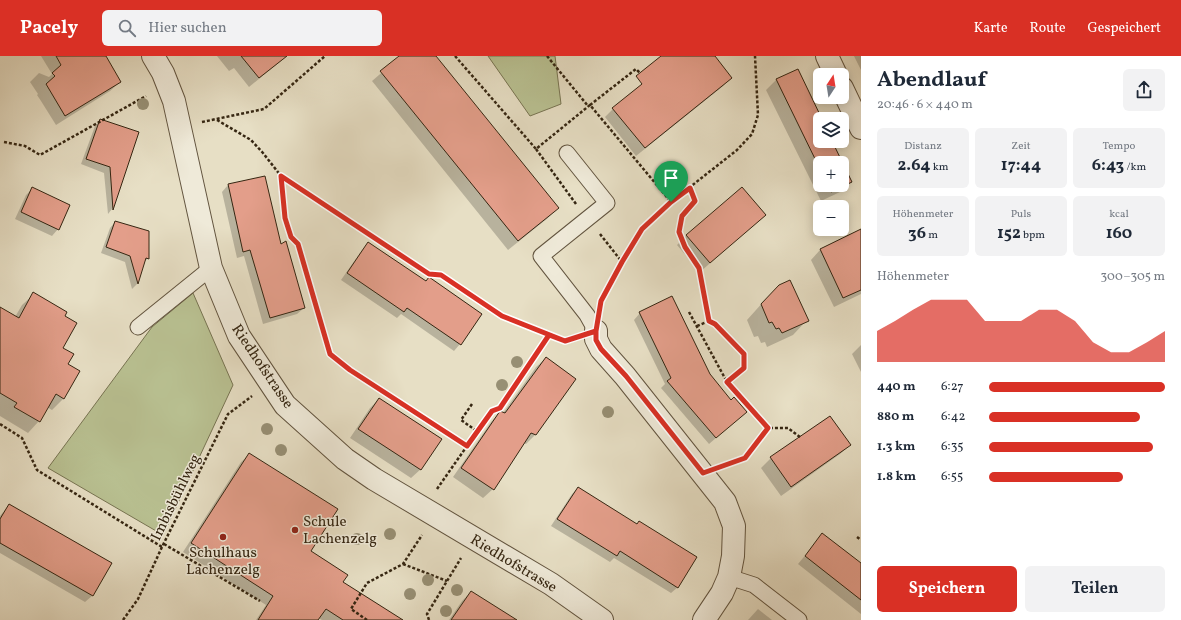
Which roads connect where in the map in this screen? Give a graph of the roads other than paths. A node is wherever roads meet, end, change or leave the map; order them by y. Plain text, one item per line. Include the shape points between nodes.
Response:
1 (153, 56) edge
2 (826, 56) edge
3 (832, 68) edge
4 (849, 103) edge
5 (861, 128) edge
6 (567, 153) dead end
7 (211, 268) junction
8 (138, 327) dead end
9 (596, 331) joint
10 (729, 576) junction
11 (602, 620) edge
12 (704, 620) edge
13 (799, 620) edge

1 - 7 street, Riedhofstrasse via 174,101
2 - 3 street
4 - 5 street
6 - 9 lane via 607,203 541,256 587,315
7 - 8 lane
7 - 11 street, Riedhofstrasse via 239,336 285,405 306,425 345,460 551,584
9 - 10 street via 596,340 601,349 626,376 725,502 734,526
10 - 12 street via 722,593
10 - 13 lane via 754,585

